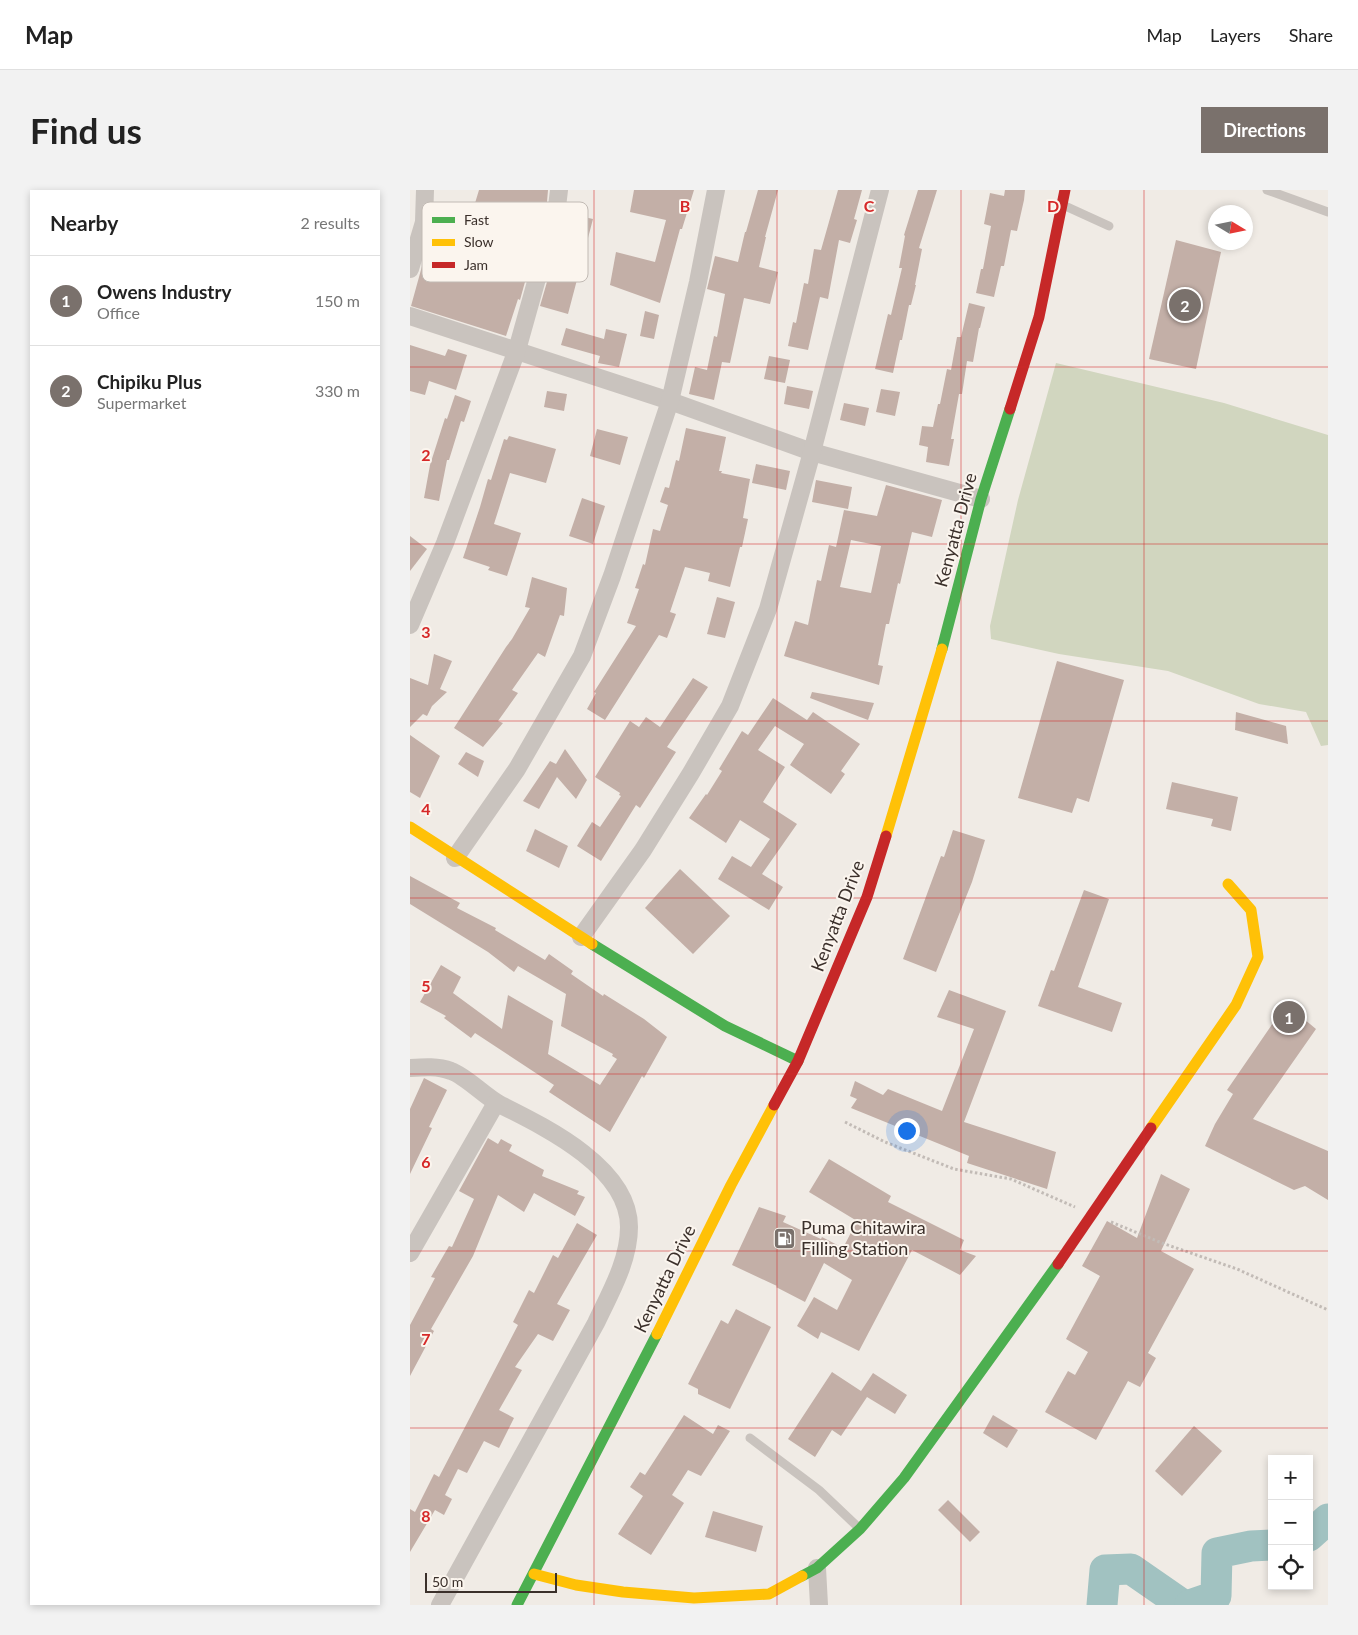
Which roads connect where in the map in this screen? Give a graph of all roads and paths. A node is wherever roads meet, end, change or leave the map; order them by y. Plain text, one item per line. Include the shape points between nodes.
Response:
1 (716, 190) edge
2 (880, 190) edge
3 (1065, 190) edge
4 (1267, 190) edge
5 (1063, 205) junction
6 (1328, 212) edge
7 (1109, 226) dead end
8 (422, 229) edge
9 (410, 269) edge
10 (536, 282) edge
11 (410, 316) edge
12 (517, 350) junction
13 (670, 401) junction
14 (812, 452) junction
15 (981, 499) junction
16 (410, 625) edge
17 (410, 827) edge
18 (455, 858) junction
19 (1228, 884) dead end
20 (581, 937) junction
21 (798, 1061) junction
22 (410, 1068) edge
23 (496, 1103) junction
24 (845, 1122) dead end
25 (1092, 1214) junction
26 (410, 1252) edge
27 (1328, 1310) edge
28 (750, 1438) dead end
29 (860, 1529) junction
30 (816, 1568) junction
31 (534, 1574) junction
32 (676, 1601) edge
33 (440, 1605) edge
34 (517, 1605) edge
35 (819, 1605) edge

1 - 13 street
2 - 14 street
3 - 5 street, Kenyatta Drive
4 - 6 lane
5 - 7 lane
5 - 15 street, Kenyatta Drive via 1039,317
8 - 9 street
10 - 12 street
11 - 12 street
12 - 13 street
12 - 16 street via 445,543
13 - 14 street
13 - 18 street via 582,656 517,769
14 - 15 street
14 - 20 street via 768,609 730,706 643,850
15 - 21 street, Kenyatta Drive via 918,734 867,897
17 - 18 street
18 - 20 street
19 - 25 street via 1251,910 1258,957 1236,1004
20 - 21 street via 725,1026
21 - 31 street, Kenyatta Drive via 731,1185
22 - 23 street via 432,1067 452,1071
23 - 26 street
23 - 33 street via 536,1123 596,1163 618,1188 629,1228 619,1275 596,1323
24 - 25 path via 885,1142 954,1169 1010,1179
25 - 27 path via 1162,1243 1237,1268
25 - 29 street via 904,1478
28 - 29 lane via 819,1490
29 - 30 street
30 - 32 street via 769,1594
30 - 35 street
31 - 32 street via 576,1585
31 - 34 street, Kenyatta Drive

